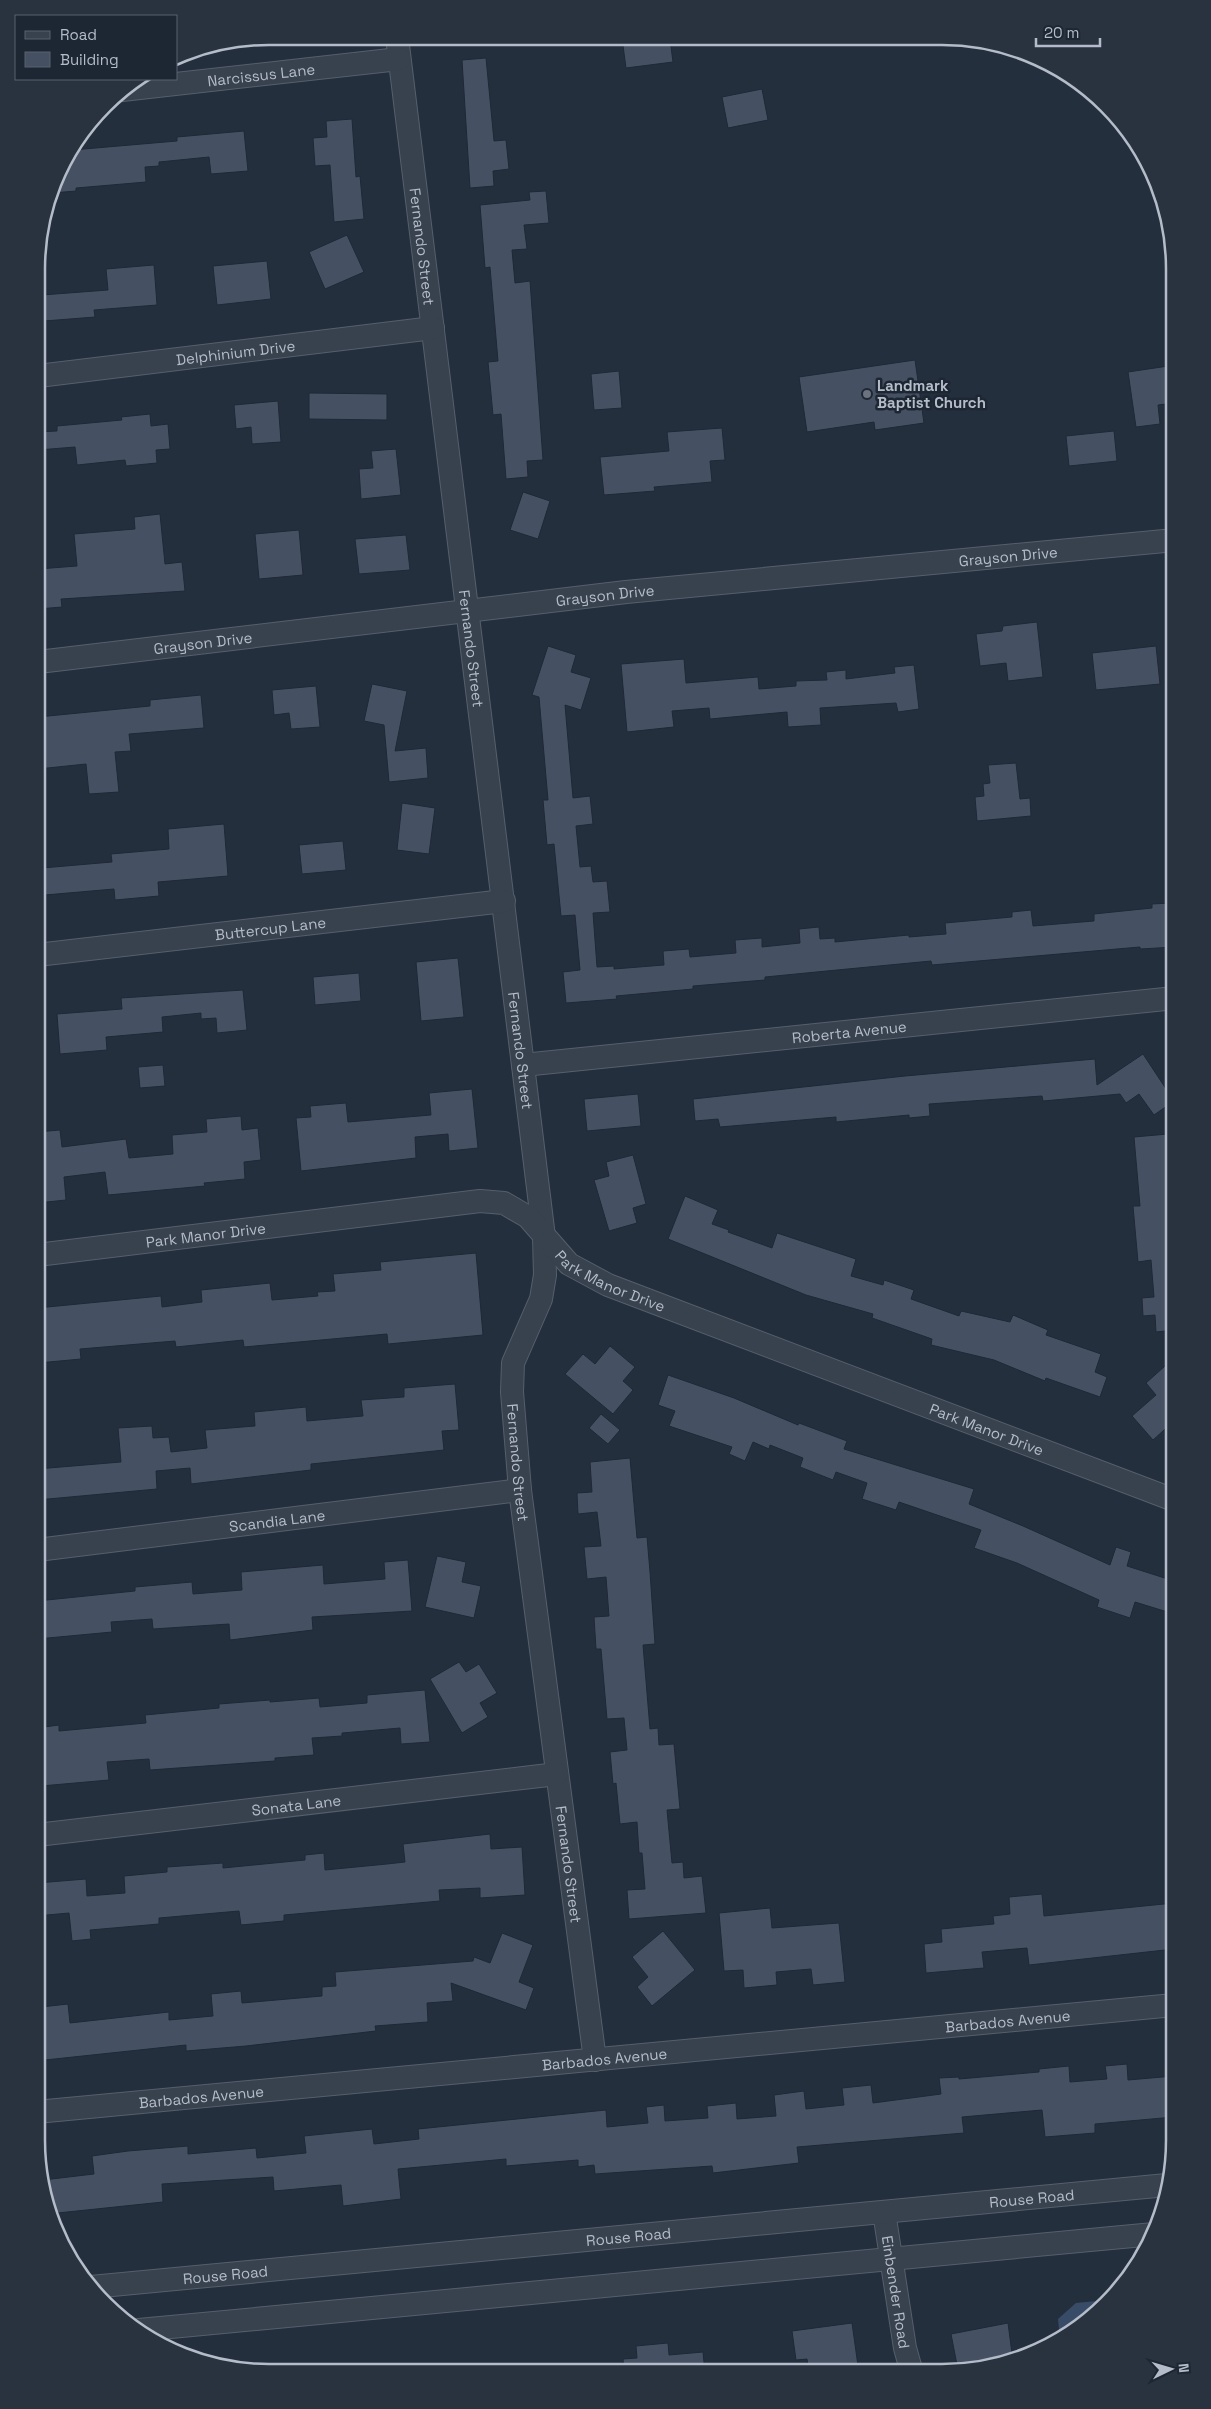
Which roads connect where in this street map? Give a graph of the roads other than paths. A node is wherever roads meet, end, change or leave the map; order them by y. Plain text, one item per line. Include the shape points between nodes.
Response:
1 (398, 48) edge
2 (138, 88) edge
3 (433, 328) junction
4 (45, 375) edge
5 (1166, 541) edge
6 (466, 610) junction
7 (45, 661) edge
8 (504, 901) junction
9 (45, 954) edge
10 (1166, 999) edge
11 (523, 1064) junction
12 (544, 1237) junction
13 (45, 1254) edge
14 (520, 1490) junction
15 (1166, 1497) edge
16 (45, 1549) edge
17 (557, 1774) junction
18 (45, 1834) edge
19 (1166, 2006) edge
20 (595, 2060) junction
21 (45, 2111) edge
22 (1162, 2186) edge
23 (884, 2212) junction
24 (1145, 2235) edge
25 (892, 2258) junction
26 (99, 2286) edge
27 (149, 2329) edge
28 (909, 2364) edge

1 - 2 street, Narcissus Lane
1 - 3 street, Fernando Street
3 - 4 street, Delphinium Drive
3 - 6 street, Fernando Street
5 - 6 street, Grayson Drive
6 - 7 street, Grayson Drive
6 - 8 street, Fernando Street
8 - 9 street, Buttercup Lane
8 - 11 street, Fernando Street
10 - 11 street, Roberta Avenue
11 - 12 street, Fernando Street
12 - 13 street, Park Manor Drive via 528,1217 504,1203 480,1201
12 - 14 street, Fernando Street via 545,1275 541,1299 514,1363 512,1392
12 - 15 street, Park Manor Drive via 569,1264 608,1285
14 - 16 street, Scandia Lane
14 - 17 street, Fernando Street
17 - 18 street, Sonata Lane
17 - 20 street, Fernando Street
19 - 20 street, Barbados Avenue
20 - 21 street, Barbados Avenue
22 - 23 street, Rouse Road
23 - 25 street, Einbender Road
23 - 26 street, Rouse Road
24 - 25 street
25 - 27 street
25 - 28 street, Einbender Road

